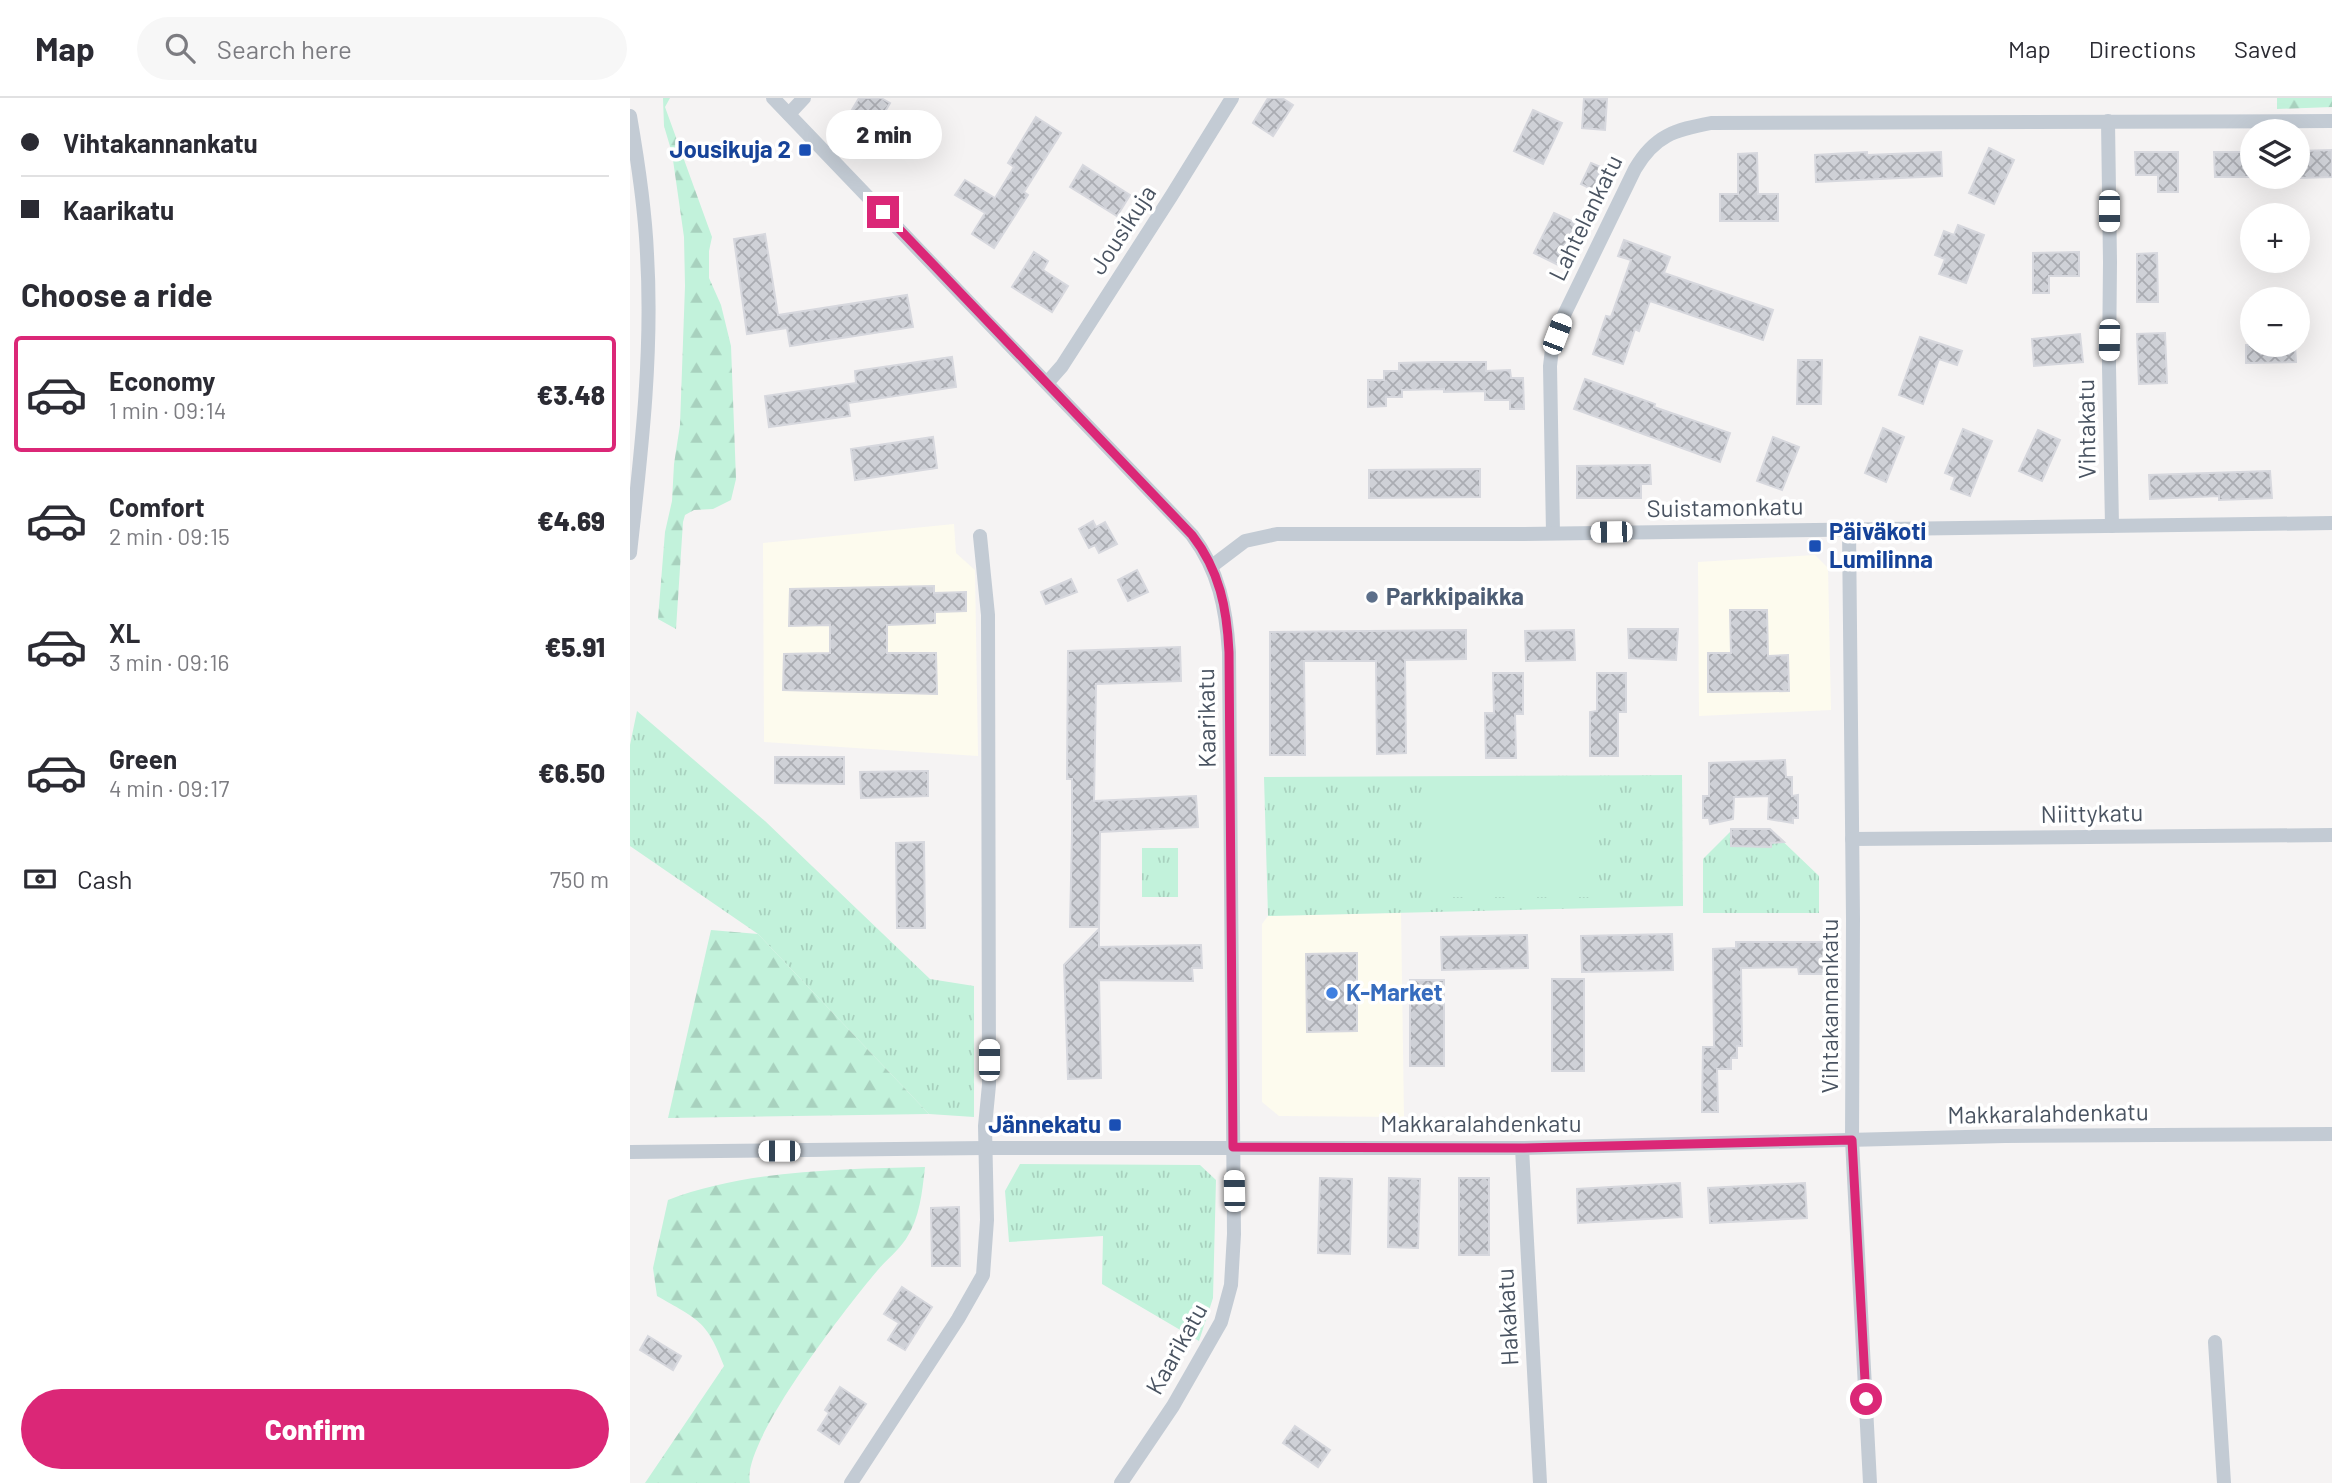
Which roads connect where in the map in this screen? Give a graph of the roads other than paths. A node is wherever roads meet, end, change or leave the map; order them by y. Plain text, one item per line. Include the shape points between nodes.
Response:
1 (774, 98) edge
2 (804, 98) edge
3 (1231, 98) edge
4 (789, 114) junction
5 (630, 116) edge
6 (2108, 121) junction
7 (2332, 121) edge
8 (1047, 383) junction
9 (2332, 523) edge
10 (2112, 526) junction
11 (1849, 529) junction
12 (1553, 533) junction
13 (980, 536) dead end
14 (630, 553) edge
15 (1212, 566) junction
16 (2332, 835) edge
17 (1852, 839) junction
18 (2332, 1134) edge
19 (1852, 1140) junction
20 (1233, 1147) junction
21 (985, 1148) junction
22 (1522, 1148) junction
23 (630, 1153) edge
24 (2215, 1342) dead end
25 (851, 1483) edge
26 (1121, 1483) edge
27 (1540, 1483) edge
28 (1870, 1483) edge
29 (2224, 1483) edge

1 - 4 street, Kaarikatu
2 - 4 street
3 - 8 street, Jousikuja via 1092,320
4 - 8 street, Kaarikatu
5 - 14 street via 643,210 648,304 642,442
6 - 7 street, Lahtelankatu
6 - 10 street, Vihtakatu
6 - 12 street, Lahtelankatu via 1711,123 1665,135 1635,169 1552,349
8 - 15 street, Kaarikatu via 1192,535
9 - 10 street, Suistamonkatu
10 - 11 street, Suistamonkatu
11 - 12 street, Suistamonkatu
11 - 17 street, Vihtakannankatu
12 - 15 street, Suistamonkatu via 1264,535 1245,541
13 - 21 street via 988,615 989,1085
15 - 20 street, Kaarikatu via 1222,591 1229,652
16 - 17 street, Niittykatu
17 - 19 street, Vihtakannankatu
18 - 19 street, Makkaralahdenkatu
19 - 22 street, Makkaralahdenkatu
19 - 28 street, Vihtakannankatu
20 - 21 street, Makkaralahdenkatu
20 - 22 street, Makkaralahdenkatu
20 - 26 street, Kaarikatu via 1234,1234 1227,1305 1173,1406
21 - 23 street, Makkaralahdenkatu
21 - 25 street via 988,1220 983,1275
22 - 27 street, Hakakatu
24 - 29 street

